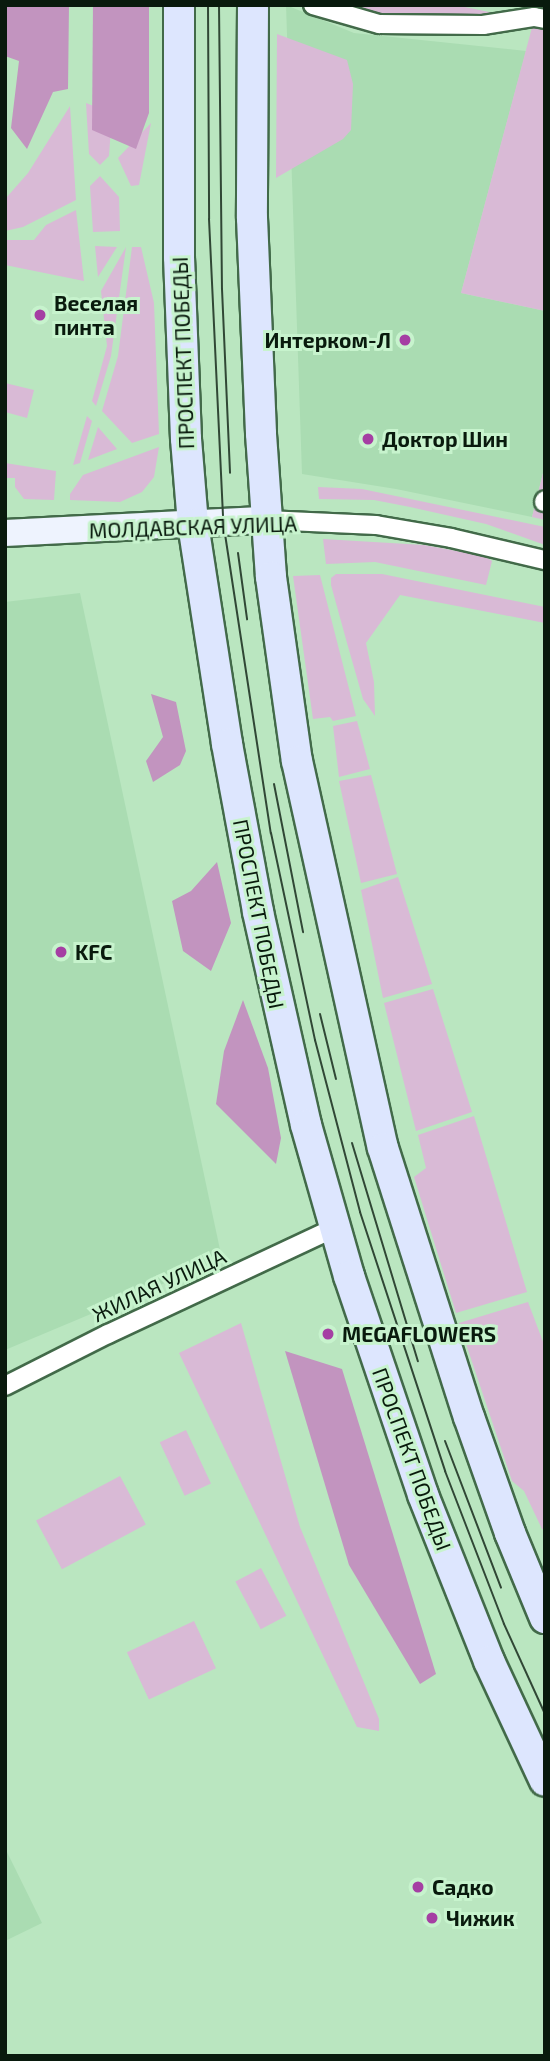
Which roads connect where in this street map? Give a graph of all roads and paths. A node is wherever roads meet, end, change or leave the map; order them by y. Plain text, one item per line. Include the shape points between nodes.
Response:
1 (179, 5) edge
2 (253, 5) edge
3 (313, 5) edge
4 (545, 19) edge
5 (266, 520) junction
6 (193, 524) junction
7 (5, 533) edge
8 (545, 560) edge
9 (334, 1228) junction
10 (5, 1387) edge
11 (545, 1618) edge
12 (545, 1781) edge

1 - 6 main road, ПРОСПЕКТ ПОБЕДЫ via 180,284
2 - 5 main road via 253,218
3 - 4 street via 379,24 483,25
5 - 6 street, МОЛДАВСКАЯ УЛИЦА
5 - 8 street, МОЛДАВСКАЯ УЛИЦА via 376,526
5 - 11 main road via 297,761 383,1148 469,1417
6 - 7 street, МОЛДАВСКАЯ УЛИЦА
6 - 9 main road, ПРОСПЕКТ ПОБЕДЫ via 260,924
9 - 10 street, ЖИЛАЯ УЛИЦА
9 - 12 main road, ПРОСПЕКТ ПОБЕДЫ via 428,1507 494,1672

